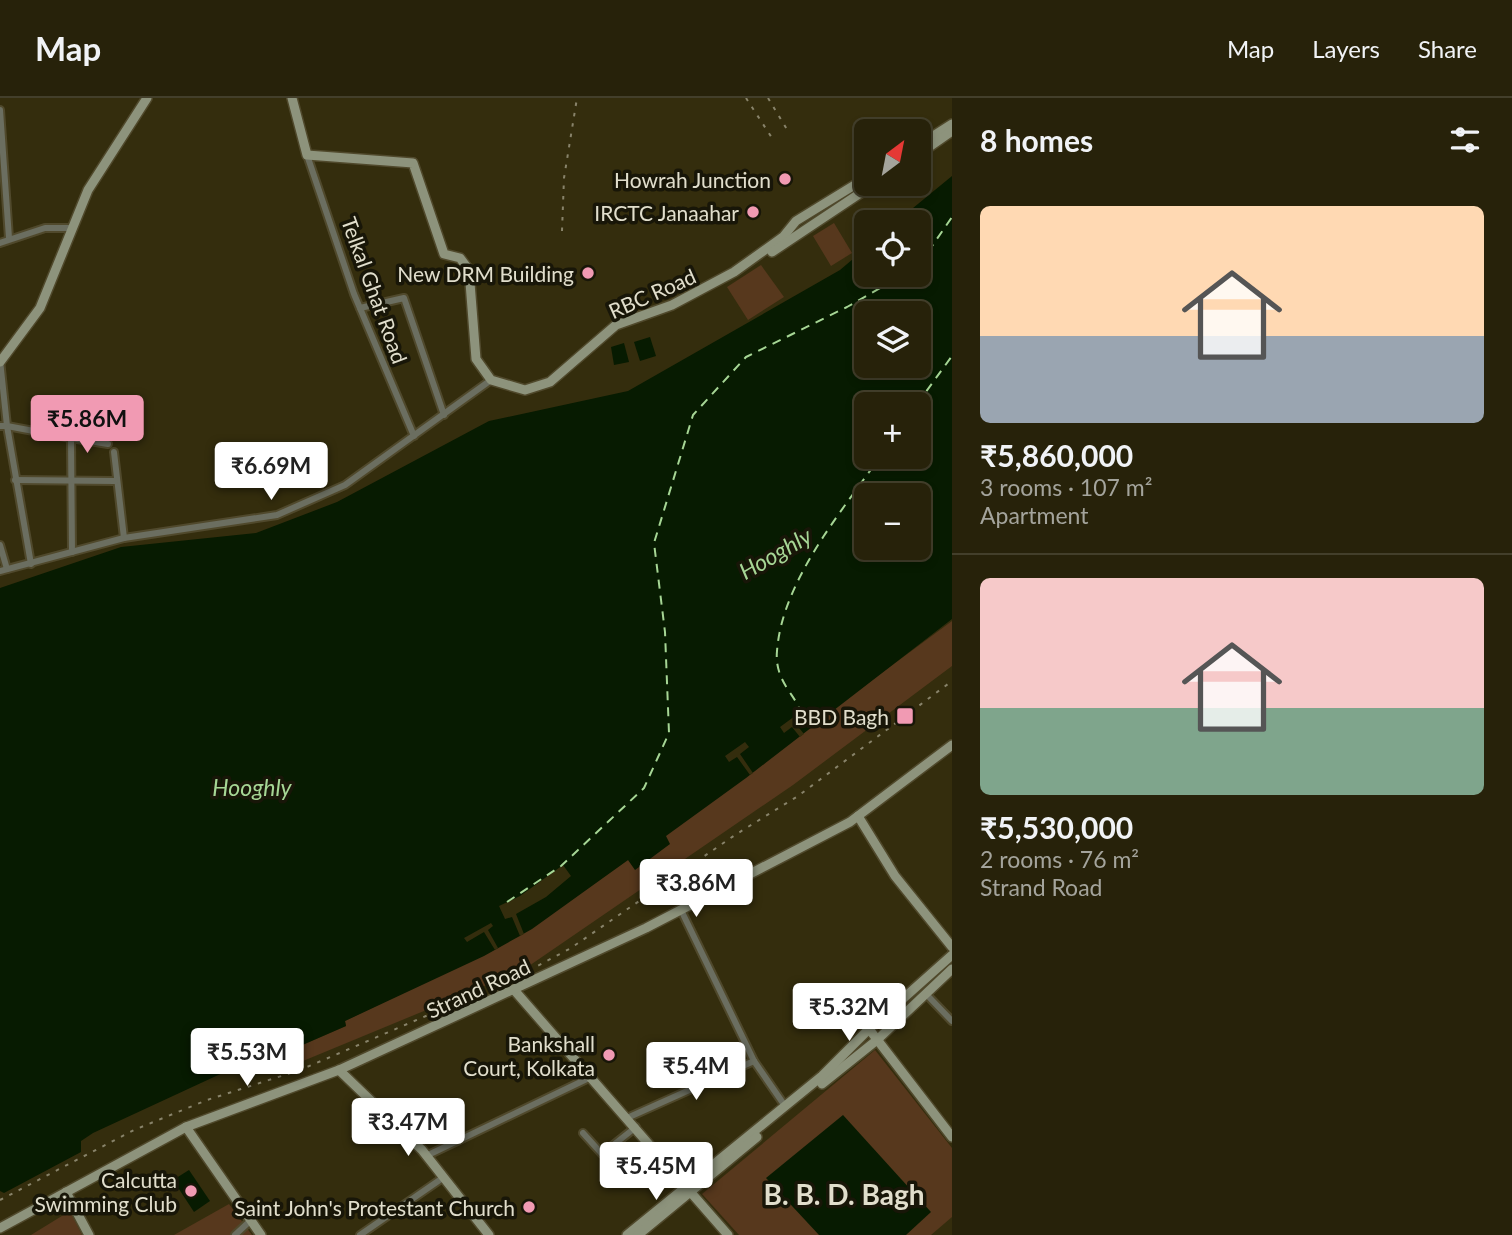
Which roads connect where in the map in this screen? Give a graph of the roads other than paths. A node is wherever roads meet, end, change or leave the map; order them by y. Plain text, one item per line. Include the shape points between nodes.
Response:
1 (147, 98) edge
2 (292, 98) edge
3 (0, 110) edge
4 (952, 124) edge
5 (952, 131) edge
6 (1, 133) edge
7 (931, 137) edge
8 (931, 145) edge
9 (305, 147) junction
10 (3, 164) edge
11 (854, 185) edge
12 (856, 196) edge
13 (72, 228) junction
14 (9, 238) junction
15 (0, 243) edge
16 (734, 272) junction
17 (360, 308) junction
18 (0, 361) edge
19 (491, 380) junction
20 (444, 415) junction
21 (3, 426) edge
22 (414, 436) junction
23 (71, 438) junction
24 (108, 444) dead end
25 (114, 452) dead end
26 (70, 480) junction
27 (15, 481) junction
28 (115, 481) junction
29 (124, 538) junction
30 (0, 545) edge
31 (72, 552) junction
32 (31, 564) junction
33 (3, 570) edge
34 (952, 745) edge
35 (858, 816) junction
36 (681, 910) junction
37 (952, 947) edge
38 (952, 955) edge
39 (952, 969) edge
40 (515, 991) junction
41 (927, 995) junction
42 (952, 1021) edge
43 (869, 1029) junction
44 (877, 1040) junction
45 (754, 1061) junction
46 (339, 1070) junction
47 (591, 1077) junction
48 (787, 1108) junction
49 (627, 1118) junction
50 (186, 1127) junction
51 (636, 1127) junction
52 (583, 1133) dead end
53 (952, 1137) edge
54 (426, 1156) junction
55 (444, 1177) junction
56 (690, 1190) junction
57 (66, 1192) junction
58 (250, 1221) junction
59 (0, 1228) edge
60 (89, 1235) edge
61 (235, 1235) edge
62 (261, 1235) edge
63 (360, 1235) edge
64 (489, 1235) edge
65 (627, 1235) edge
66 (638, 1235) edge
67 (729, 1235) edge

1 - 13 main road via 94,180
2 - 9 main road
3 - 6 street
4 - 7 main road
5 - 8 main road
6 - 10 street
9 - 17 street, Telkal Ghat Road
9 - 19 main road via 412,163 444,254 460,258 469,270 476,359
10 - 14 street
11 - 16 main road, RBC Road via 796,221 783,237
12 - 16 main road, RBC Road
13 - 14 street via 45,228
13 - 18 main road via 40,308
14 - 15 street
16 - 19 main road, RBC Road via 673,305 616,325 551,382 525,390
17 - 20 street via 404,298
17 - 22 street, Telkal Ghat Road
18 - 21 street
19 - 20 street
20 - 22 street
21 - 23 street
21 - 27 street
22 - 29 street via 345,485 277,515
23 - 24 street
23 - 26 street
25 - 28 street
26 - 27 street
26 - 28 street
26 - 31 street
27 - 32 street
28 - 29 street
29 - 31 street
30 - 33 street
31 - 32 street
32 - 33 street
34 - 35 main road, Strand Road
35 - 36 main road, Strand Road
35 - 37 main road via 895,876
36 - 40 main road, Strand Road
36 - 45 street
38 - 43 main road
39 - 41 main road
40 - 46 main road, Strand Road
40 - 47 main road
41 - 42 street
41 - 44 main road
43 - 44 main road
43 - 48 main road
44 - 48 main road
44 - 53 main road
45 - 48 street
45 - 49 street
46 - 50 main road, Strand Road
46 - 54 main road
47 - 49 main road
47 - 54 street
48 - 56 main road
49 - 51 main road
50 - 57 main road, Strand Road
50 - 58 main road
51 - 52 street via 602,1154
51 - 56 main road
54 - 55 main road
55 - 63 street
55 - 64 main road
56 - 65 main road
56 - 66 main road
56 - 67 main road
57 - 59 main road, Strand Road
57 - 60 main road
58 - 61 street
58 - 62 main road

